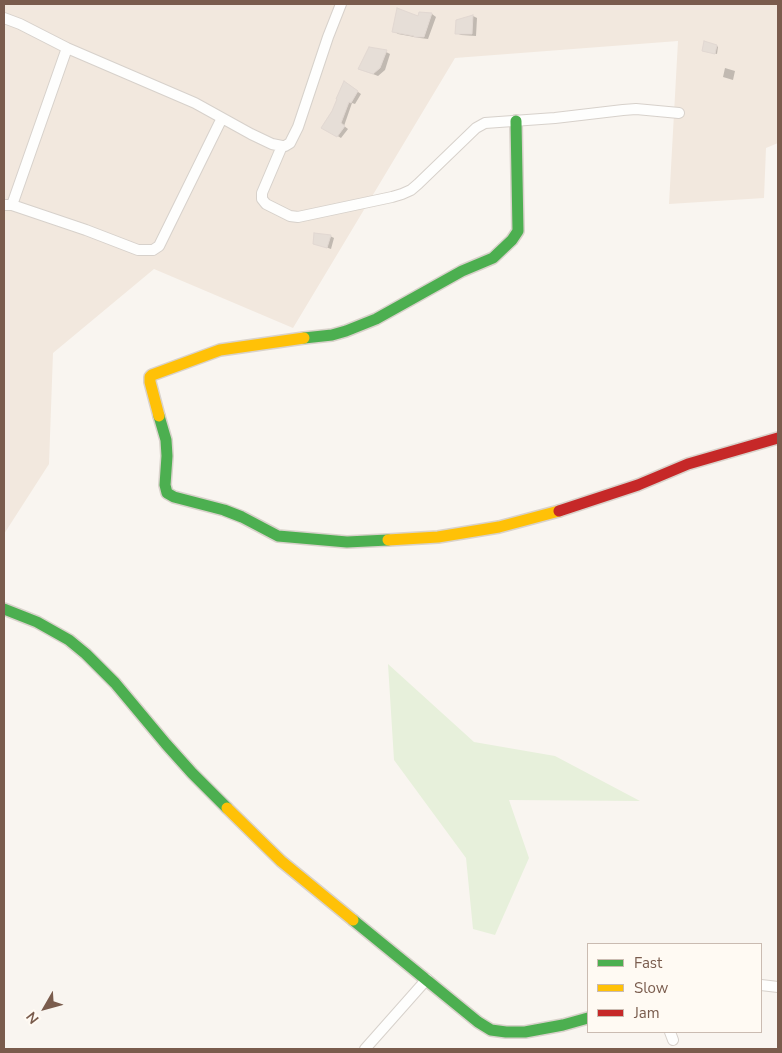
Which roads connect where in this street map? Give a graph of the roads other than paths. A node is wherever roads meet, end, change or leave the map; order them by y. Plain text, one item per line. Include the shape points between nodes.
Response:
1 (342, 4) edge
2 (4, 18) edge
3 (67, 48) junction
4 (679, 113) dead end
5 (222, 118) junction
6 (516, 121) junction
7 (282, 146) junction
8 (8, 205) edge
9 (778, 438) edge
10 (4, 609) edge
11 (427, 979) junction
12 (762, 985) edge
13 (778, 987) edge
14 (587, 1018) edge
15 (365, 1049) edge

1 - 7 street via 295,132 290,143
2 - 3 street
3 - 5 street via 196,103
3 - 8 street
4 - 6 street via 636,109
5 - 7 street
5 - 8 street via 159,246 153,250 138,250
6 - 7 street via 480,125 418,184 402,194 298,217 290,216 262,199
6 - 9 street via 518,231 493,258 462,271 376,320 346,331 220,350 150,377 166,440 167,492 174,498 224,510 284,537 347,542 438,537 500,527 556,512 638,485 688,464
10 - 11 street via 69,640 86,654 192,773 281,860
11 - 14 street via 492,1030 525,1032
11 - 15 street
12 - 13 street

